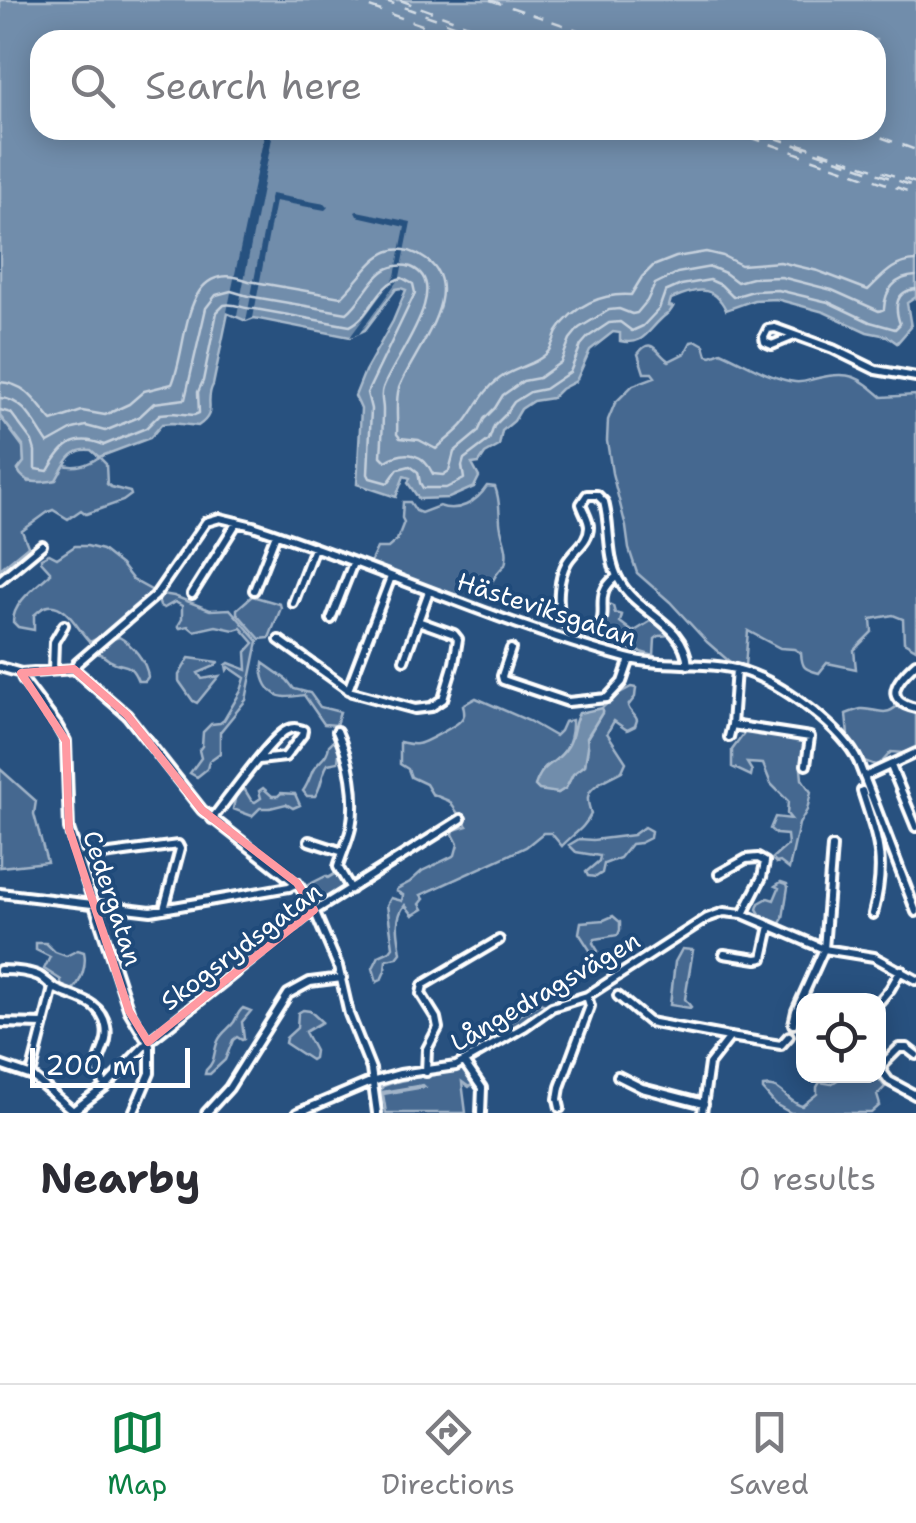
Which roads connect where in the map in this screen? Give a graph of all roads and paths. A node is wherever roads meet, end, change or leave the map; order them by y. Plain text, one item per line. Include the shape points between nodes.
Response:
1 (794, 336) dead end
2 (916, 377) edge
3 (237, 522) junction
4 (276, 534) junction
5 (42, 545) dead end
6 (314, 548) junction
7 (353, 563) junction
8 (391, 577) junction
9 (616, 577) junction
10 (0, 580) edge
11 (254, 590) dead end
12 (430, 592) junction
13 (192, 594) dead end
14 (293, 603) dead end
15 (331, 619) dead end
16 (418, 620) junction
17 (64, 625) dead end
18 (279, 640) dead end
19 (511, 649) dead end
20 (630, 659) junction
21 (404, 660) dead end
22 (916, 664) edge
23 (688, 665) junction
24 (0, 667) edge
25 (74, 669) junction
26 (736, 669) junction
27 (53, 670) junction
28 (22, 672) junction
29 (348, 690) junction
30 (916, 708) edge
31 (732, 725) junction
32 (337, 731) dead end
33 (729, 737) dead end
34 (916, 753) edge
35 (259, 760) junction
36 (806, 765) dead end
37 (891, 766) junction
38 (864, 777) junction
39 (862, 791) dead end
40 (212, 819) junction
41 (461, 819) dead end
42 (916, 828) edge
43 (309, 841) dead end
44 (832, 847) dead end
45 (343, 852) junction
46 (80, 858) junction
47 (719, 874) dead end
48 (297, 883) junction
49 (351, 889) junction
50 (0, 892) edge
51 (95, 905) junction
52 (164, 909) junction
53 (314, 910) junction
54 (916, 912) edge
55 (743, 914) junction
56 (873, 914) dead end
57 (770, 926) junction
58 (499, 940) dead end
59 (824, 950) junction
60 (724, 954) dead end
61 (0, 970) edge
62 (901, 970) junction
63 (342, 978) junction
64 (916, 980) edge
65 (53, 988) junction
66 (886, 994) edge
67 (588, 996) junction
68 (618, 996) dead end
69 (0, 1023) edge
70 (44, 1024) junction
71 (793, 1024) dead end
72 (789, 1036) dead end
73 (730, 1037) junction
74 (148, 1042) junction
75 (916, 1054) edge
76 (464, 1062) junction
77 (0, 1065) edge
78 (426, 1072) junction
79 (30, 1075) junction
80 (618, 1076) dead end
81 (374, 1081) junction
82 (106, 1086) junction
83 (915, 1095) edge
84 (560, 1108) dead end
85 (73, 1111) edge
86 (704, 1111) edge
87 (134, 1113) edge
88 (206, 1113) edge
89 (297, 1113) edge
90 (377, 1113) edge
91 (481, 1113) edge

1 - 2 street via 876,370
3 - 4 street, Hästeviksgatan
3 - 13 street
3 - 25 street, Hästeviksgatan via 220,518 204,525 155,596
4 - 6 street, Hästeviksgatan
4 - 11 street
5 - 10 street
6 - 7 street, Hästeviksgatan
6 - 14 street
7 - 8 street, Hästeviksgatan
7 - 15 street
8 - 12 street, Hästeviksgatan
8 - 29 street
9 - 9 street via 604,502 589,494 581,504 588,536 562,573 561,619 574,628 598,629 604,589
9 - 23 street via 680,640
12 - 16 street
12 - 20 street, Hästeviksgatan
16 - 21 street
16 - 29 street via 458,638 440,702 410,708
17 - 27 street via 54,642
18 - 29 street
19 - 20 street via 505,682 568,702 607,698
20 - 23 street, Hästeviksgatan
22 - 30 street via 895,693 901,704
23 - 26 street, Hästeviksgatan
24 - 28 street
25 - 27 street
25 - 40 street via 127,715
26 - 31 street
26 - 38 street, Hästeviksgatan via 776,687 837,731
27 - 28 street
28 - 46 street, Cedergatan via 66,741 68,821
31 - 33 street
31 - 36 street via 810,738
32 - 45 street via 354,804
34 - 37 street
35 - 35 street via 285,757 303,730 284,732
35 - 40 street
37 - 38 street
37 - 42 street
38 - 54 street, Hästeviksgatan
39 - 56 street via 880,855
40 - 48 street
41 - 49 street, Skogsrydsgatan
43 - 45 street
44 - 59 street
45 - 49 street via 338,867
46 - 51 street, Cedergatan
46 - 52 street via 179,846
47 - 55 street via 749,858 764,862
48 - 52 street
48 - 53 street
49 - 53 street, Skogsrydsgatan
50 - 51 street
51 - 52 street
51 - 74 street, Cedergatan via 128,1010
53 - 63 street
53 - 74 street, Skogsrydsgatan
55 - 57 street
55 - 67 street, Långedragsvägen via 711,915
57 - 59 street
57 - 60 street via 764,958
58 - 78 street via 423,985 438,1028 427,1049
59 - 62 street via 865,954
59 - 71 street
61 - 65 street via 33,974
62 - 64 street
62 - 66 street
63 - 81 street
63 - 88 street via 310,982 288,994 227,1092
65 - 70 street
65 - 82 street via 89,1002 102,1015 106,1037 97,1068
67 - 76 street, Långedragsvägen via 552,1007
67 - 84 street via 558,1093
68 - 73 street via 649,1022
69 - 70 street
70 - 79 street
72 - 73 street via 781,1045
73 - 86 street via 709,1064
74 - 82 street
74 - 87 street via 150,1073
75 - 83 street via 899,1048 881,1070
76 - 78 street, Långedragsvägen
76 - 91 street via 482,1088
77 - 79 street
78 - 81 street, Långedragsvägen
79 - 85 street
80 - 86 street
81 - 89 street, Långedragsvägen
81 - 90 street
82 - 85 street

